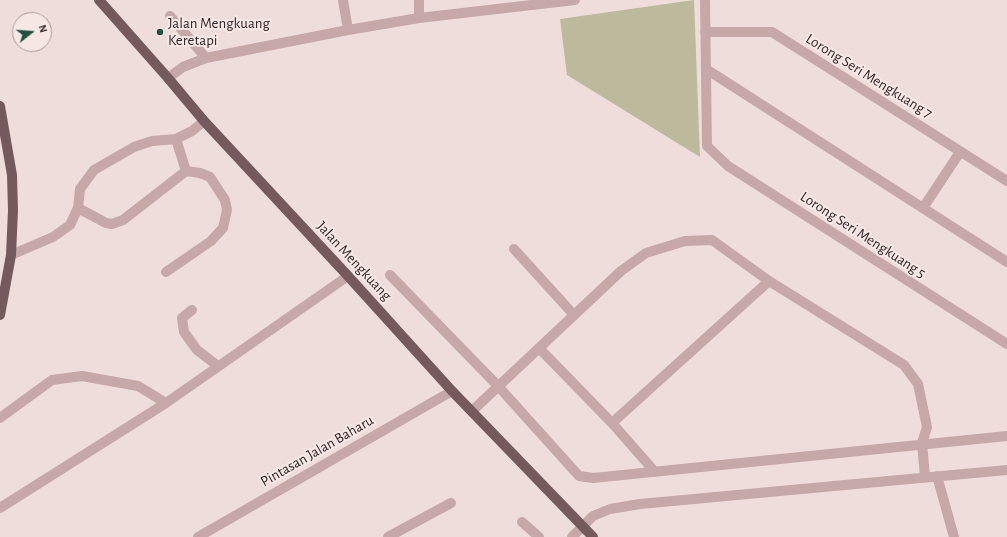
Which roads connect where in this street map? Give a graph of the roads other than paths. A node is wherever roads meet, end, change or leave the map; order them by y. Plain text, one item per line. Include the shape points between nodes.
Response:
1 (99, 0) edge
2 (343, 0) edge
3 (419, 0) edge
4 (575, 0) edge
5 (705, 0) edge
6 (562, 1) edge
7 (495, 5) edge
8 (170, 16) dead end
9 (419, 18) junction
10 (348, 30) junction
11 (705, 32) junction
12 (206, 58) junction
13 (706, 69) junction
14 (168, 78) junction
15 (0, 106) edge
16 (204, 121) junction
17 (176, 139) junction
18 (4, 140) edge
19 (960, 152) junction
20 (186, 171) junction
21 (1007, 182) edge
22 (78, 208) junction
23 (924, 208) junction
24 (514, 249) dead end
25 (11, 254) junction
26 (1007, 262) edge
27 (166, 272) dead end
28 (390, 275) dead end
29 (348, 276) junction
30 (2, 280) edge
31 (770, 281) junction
32 (192, 310) dead end
33 (0, 315) edge
34 (574, 315) junction
35 (1007, 344) edge
36 (539, 348) junction
37 (218, 366) junction
38 (498, 386) junction
39 (452, 391) junction
40 (166, 403) junction
41 (472, 411) junction
42 (0, 418) edge
43 (612, 423) junction
44 (1007, 436) edge
45 (922, 443) junction
46 (1007, 470) edge
47 (655, 472) junction
48 (937, 476) junction
49 (925, 477) junction
50 (451, 503) dead end
51 (0, 508) edge
52 (522, 522) dead end
53 (581, 526) junction
54 (198, 537) edge
55 (388, 537) edge
56 (539, 537) edge
57 (572, 537) edge
58 (593, 537) edge
59 (954, 537) edge

1 - 14 main road, Jalan Mengkuang
2 - 10 street
3 - 9 street
4 - 6 street
5 - 11 street
6 - 7 street
7 - 9 street
8 - 12 street
9 - 10 street
10 - 12 street
11 - 13 street
11 - 19 street, Lorong Seri Mengkuang 7 via 772,32
12 - 14 street via 183,67
13 - 23 street
13 - 35 street, Lorong Seri Mengkuang 5 via 707,146 728,166
14 - 16 main road, Jalan Mengkuang
15 - 18 main road
16 - 17 street
16 - 29 main road, Jalan Mengkuang
17 - 20 street
17 - 22 street via 152,141 134,147 94,170 80,189
18 - 25 main road via 12,175
19 - 21 street, Lorong Seri Mengkuang 7
19 - 23 street
20 - 22 street via 123,220 112,224
20 - 27 street via 210,177 225,200 227,210 223,228 211,241
22 - 25 street via 70,225 53,237
23 - 26 street
24 - 34 street
25 - 30 main road
28 - 38 street
29 - 37 street
29 - 39 main road, Jalan Mengkuang
30 - 33 main road
31 - 34 street via 712,240 685,241 646,253 621,271
31 - 43 street
31 - 45 street via 904,365 918,384 927,427
32 - 37 street via 182,318 184,332 197,350
34 - 36 street
36 - 38 street
36 - 43 street
37 - 40 street
38 - 41 street
38 - 47 street via 579,476 594,478
39 - 41 main road, Jalan Mengkuang
39 - 54 street, Pintasan Jalan Baharu
40 - 42 street via 138,386 82,376 52,380
40 - 51 street
41 - 53 main road, Jalan Mengkuang
43 - 47 street
44 - 45 street
45 - 47 street
45 - 49 street
46 - 48 street
48 - 49 street
48 - 59 street
49 - 53 street via 640,504 610,509 593,516
50 - 55 street
52 - 56 street
53 - 57 street
53 - 58 main road, Jalan Mengkuang

